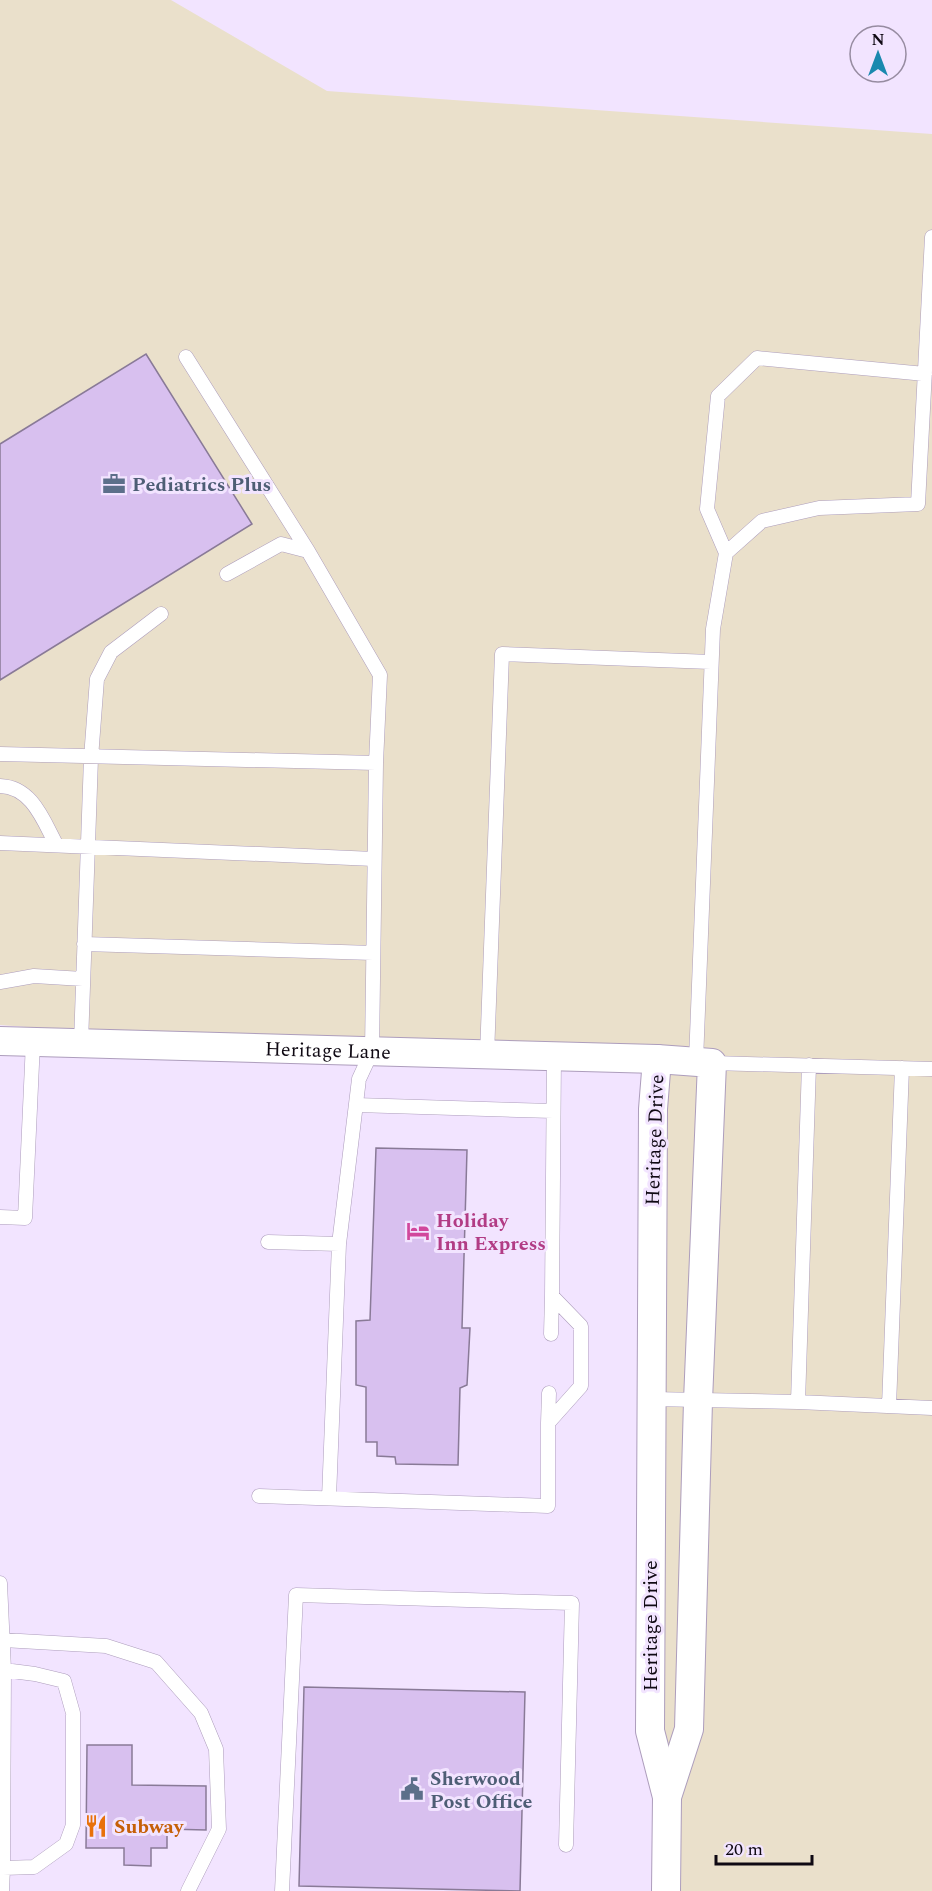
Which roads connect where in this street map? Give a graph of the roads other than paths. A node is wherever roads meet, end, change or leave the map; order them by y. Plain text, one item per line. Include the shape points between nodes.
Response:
1 (932, 237) edge
2 (186, 357) dead end
3 (925, 374) junction
4 (925, 504) edge
5 (308, 551) junction
6 (726, 553) junction
7 (227, 574) dead end
8 (161, 614) dead end
9 (711, 662) junction
10 (0, 754) edge
11 (91, 758) junction
12 (376, 763) junction
13 (0, 786) edge
14 (0, 843) edge
15 (56, 844) junction
16 (88, 845) junction
17 (374, 859) junction
18 (84, 944) junction
19 (373, 953) junction
20 (83, 979) junction
21 (0, 982) edge
22 (0, 1041) edge
23 (33, 1042) junction
24 (81, 1043) junction
25 (372, 1051) junction
26 (487, 1054) junction
27 (554, 1057) junction
28 (657, 1059) junction
29 (704, 1062) junction
30 (809, 1065) junction
31 (902, 1068) junction
32 (932, 1069) edge
33 (356, 1105) junction
34 (554, 1111) junction
35 (0, 1217) edge
36 (268, 1242) dead end
37 (339, 1244) junction
38 (552, 1296) junction
39 (551, 1334) dead end
40 (549, 1393) dead end
41 (651, 1399) junction
42 (698, 1401) junction
43 (798, 1402) junction
44 (889, 1406) junction
45 (932, 1408) edge
46 (548, 1423) junction
47 (259, 1496) dead end
48 (329, 1498) junction
49 (0, 1583) edge
50 (3, 1640) junction
51 (4, 1670) junction
52 (2, 1762) edge
53 (667, 1797) junction
54 (566, 1845) dead end
55 (3, 1868) junction
56 (2, 1891) edge
57 (189, 1891) edge
58 (282, 1891) edge
59 (666, 1891) edge

1 - 3 lane
2 - 5 lane
3 - 4 lane
3 - 6 lane via 757,357 718,396 707,509
4 - 6 lane via 819,508 762,521
5 - 7 lane via 281,544
5 - 12 lane via 380,675
6 - 9 lane
8 - 11 lane via 111,652 97,679
9 - 26 lane via 502,654
9 - 29 lane
10 - 11 lane
11 - 12 lane
11 - 16 lane
12 - 17 lane
13 - 15 lane via 24,794 36,807
14 - 15 lane
15 - 16 lane
16 - 17 lane
16 - 18 lane
17 - 19 lane
18 - 19 lane
18 - 20 lane
19 - 25 lane
20 - 21 lane via 34,976
20 - 24 lane
22 - 23 street, Heritage Lane
23 - 24 street, Heritage Lane
23 - 35 lane via 25,1218
24 - 25 street, Heritage Lane
25 - 26 street, Heritage Lane
25 - 33 lane via 359,1079
26 - 27 street, Heritage Lane
27 - 28 street, Heritage Lane
27 - 34 lane
28 - 29 street, Heritage Drive
28 - 41 street, Heritage Drive via 653,1108
29 - 30 lane
29 - 42 street, Heritage Drive
30 - 31 lane
30 - 43 lane
31 - 32 lane
31 - 44 lane
33 - 34 lane
33 - 37 lane
34 - 38 lane
36 - 37 lane
37 - 48 lane
38 - 39 lane
38 - 46 lane via 581,1326 581,1386
40 - 46 lane
41 - 42 lane
41 - 53 street, Heritage Drive via 650,1731
42 - 43 lane
42 - 53 street, Heritage Drive via 689,1729
43 - 44 lane
44 - 45 lane
46 - 48 lane via 548,1506
47 - 48 lane
49 - 50 lane
50 - 51 lane
50 - 57 lane via 106,1646 156,1662 201,1713 216,1749 219,1829
51 - 52 lane
51 - 55 lane via 64,1682 74,1713 73,1825 66,1844 34,1867
52 - 55 lane
53 - 59 street, Heritage Drive
54 - 58 lane via 572,1603 296,1595
55 - 56 lane

